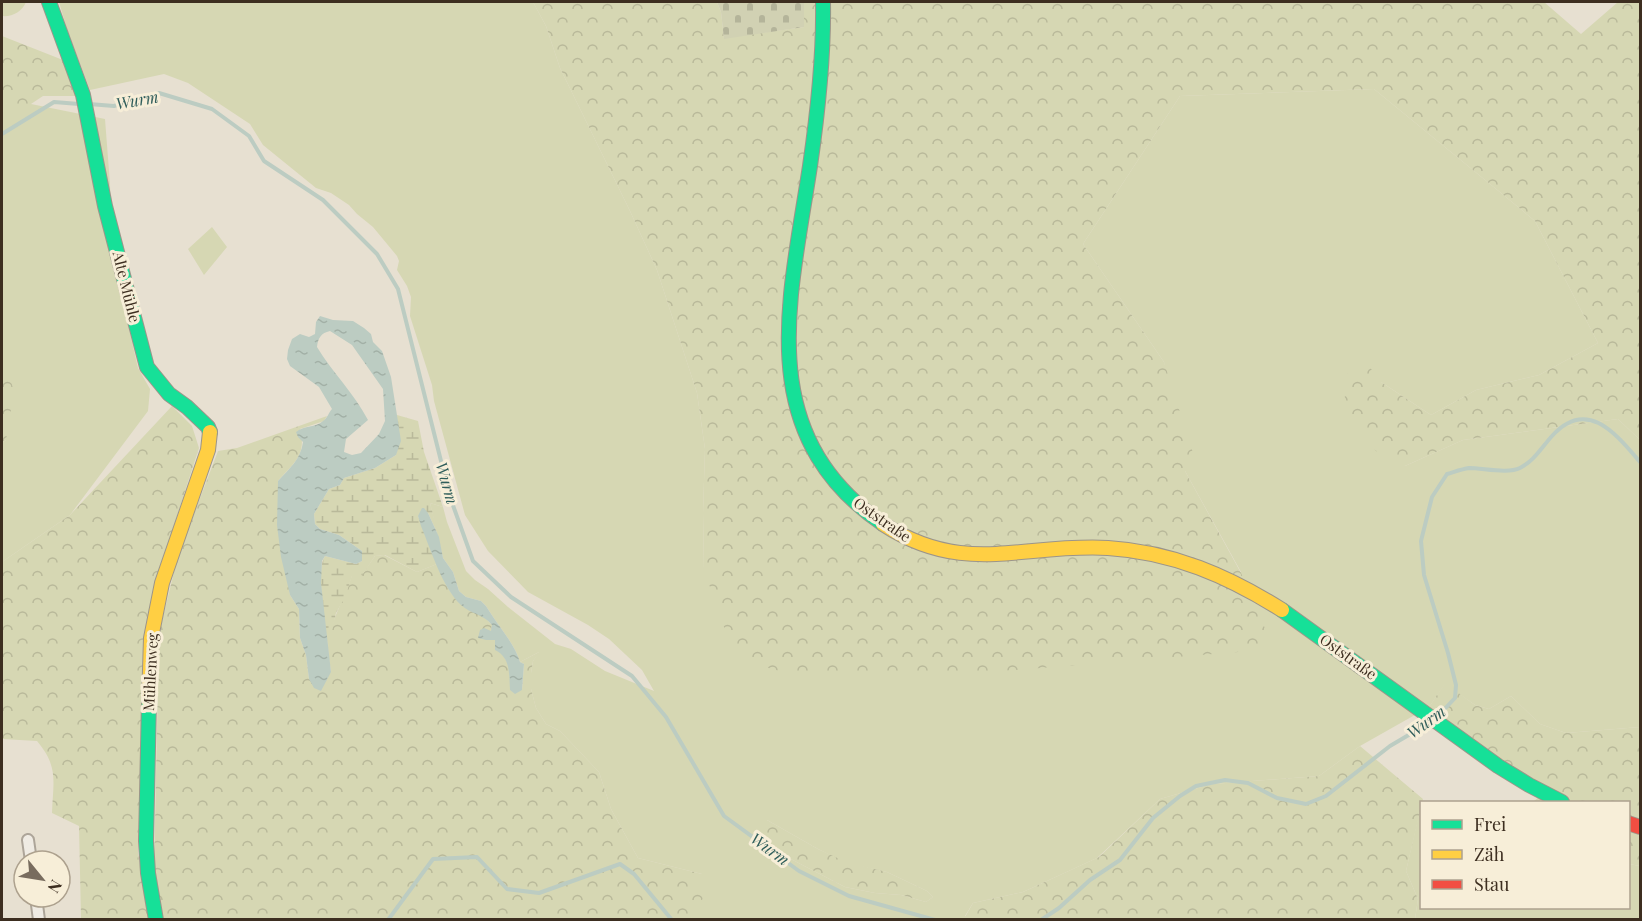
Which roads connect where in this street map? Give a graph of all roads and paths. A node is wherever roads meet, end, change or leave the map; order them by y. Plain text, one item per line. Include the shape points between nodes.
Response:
1 (50, 2) edge
2 (823, 2) edge
3 (210, 433) joint
4 (1560, 801) edge
5 (28, 840) dead end
6 (29, 849) edge
7 (156, 920) edge

1 - 3 street, Alte Mühle via 84,95 105,206 147,367
2 - 4 street, Oststraße via 820,79 792,296 788,365 793,395 808,439 835,482 872,516 913,543 950,553 982,556 1113,547 1190,562 1218,574 1272,603 1537,792
3 - 7 street, Mühlenweg via 208,450 162,583 151,638 146,841
5 - 6 street

